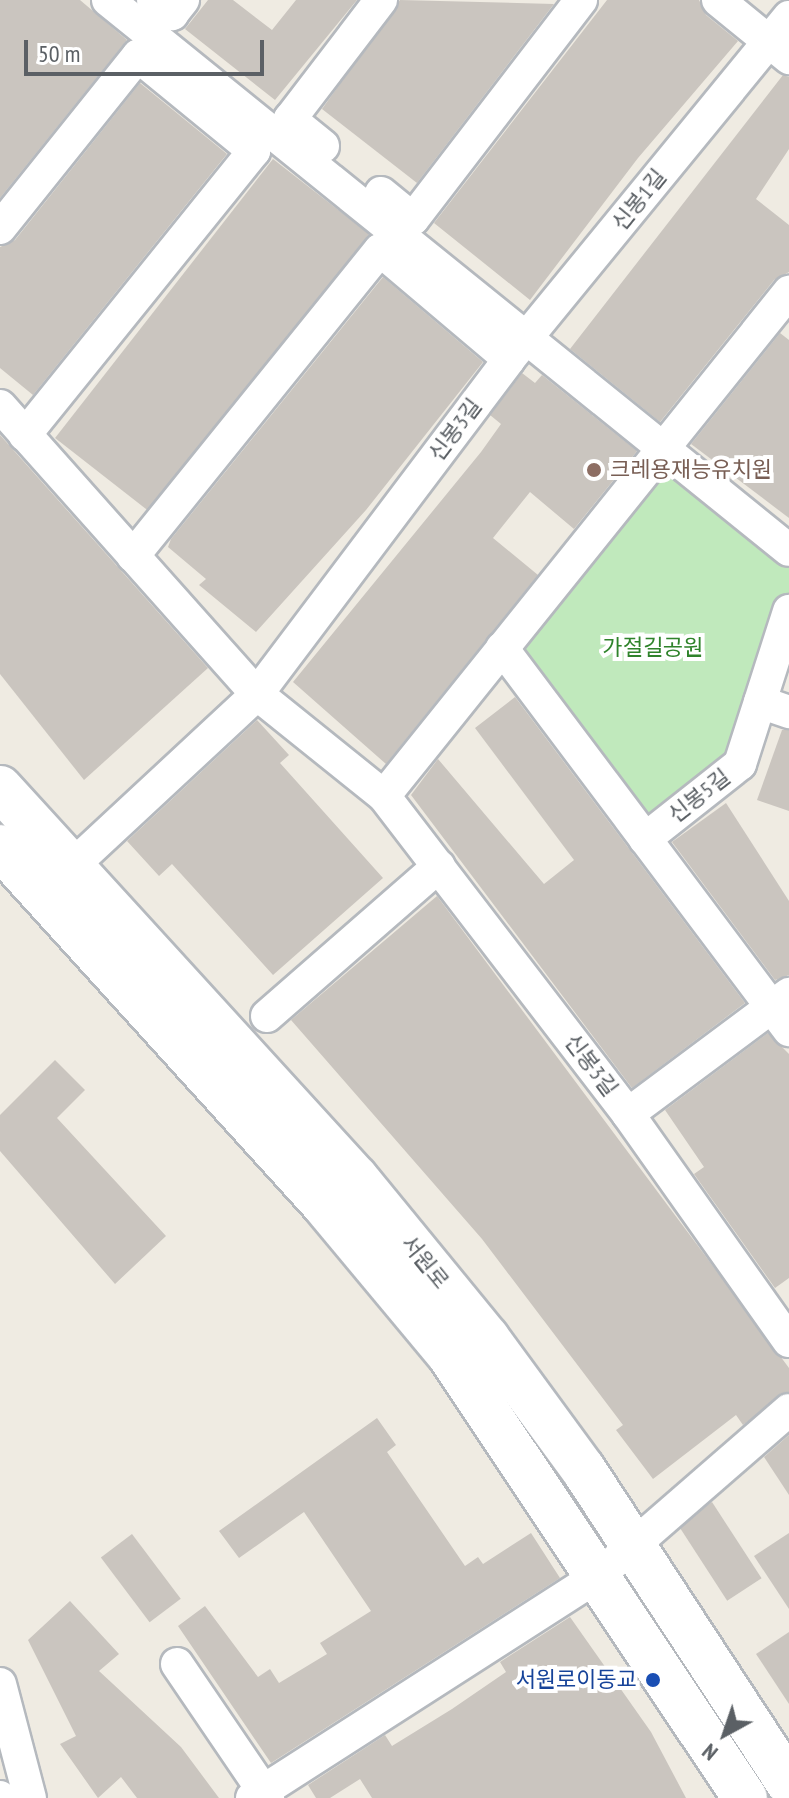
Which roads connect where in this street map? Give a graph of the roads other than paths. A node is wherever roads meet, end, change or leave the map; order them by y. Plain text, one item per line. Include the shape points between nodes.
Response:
1 (108, 0) edge
2 (381, 0) edge
3 (581, 0) edge
4 (718, 0) edge
5 (789, 17) edge
6 (779, 50) edge
7 (0, 228) edge
8 (786, 301) edge
9 (509, 359) junction
10 (0, 406) edge
11 (25, 435) junction
12 (661, 448) junction
13 (789, 550) edge
14 (133, 556) junction
15 (789, 611) edge
16 (502, 648) junction
17 (257, 694) junction
18 (775, 707) edge
19 (0, 788) edge
20 (384, 796) junction
21 (645, 839) junction
22 (0, 847) edge
23 (439, 866) junction
24 (57, 880) junction
25 (783, 1011) edge
26 (267, 1016) dead end
27 (628, 1114) junction
28 (789, 1341) edge
29 (789, 1410) edge
30 (633, 1545) junction
31 (598, 1576) junction
32 (177, 1664) dead end
33 (0, 1684) edge
34 (789, 1784) edge
35 (261, 1795) edge
36 (30, 1798) edge
37 (745, 1798) edge

1 - 12 street
2 - 3 street via 290,119 413,219
4 - 6 street
5 - 6 street, 신봉1길
6 - 9 street, 신봉1길
7 - 11 street via 138,56 254,151
8 - 12 street
9 - 14 street via 380,250
9 - 17 street, 신봉3길
10 - 11 street, 신봉3길
11 - 14 street, 신봉3길
12 - 13 street
12 - 16 street
14 - 17 street, 신봉3길
15 - 18 street, 신봉5길
16 - 20 street
16 - 21 street
17 - 20 street, 신봉3길
17 - 24 street
18 - 21 street, 신봉5길 via 740,764
19 - 24 street, 서원로
20 - 23 street, 신봉3길
21 - 25 street
22 - 24 street, 서원로
23 - 26 street
23 - 27 street, 신봉3길
24 - 30 street, 서원로 via 356,1178 487,1338
24 - 31 street, 서원로 via 448,1353
25 - 27 street
27 - 28 street, 신봉3길
29 - 30 street
30 - 31 street
30 - 34 street, 서원로
31 - 35 street
31 - 37 street, 서원로
32 - 35 street
33 - 36 street

